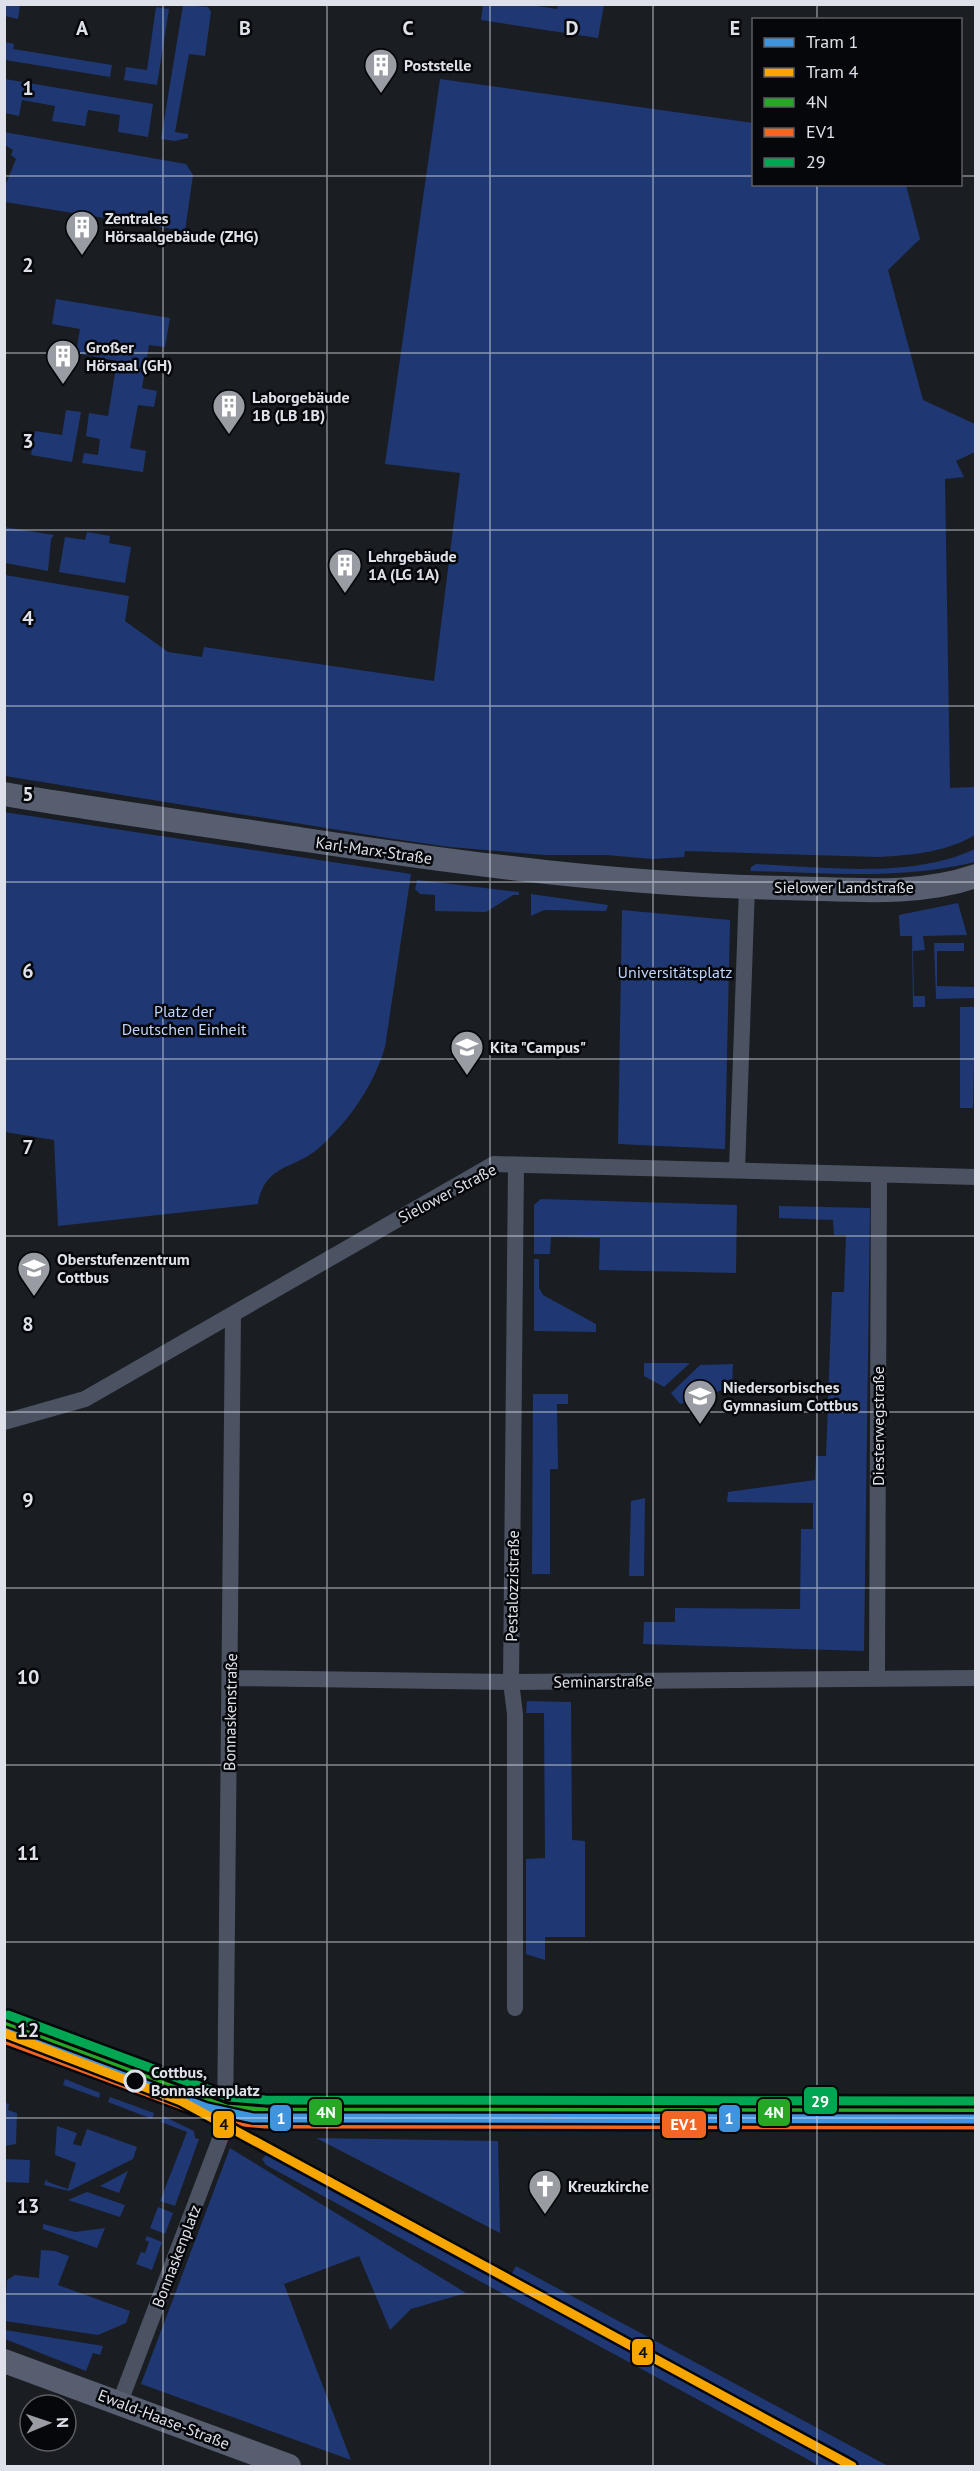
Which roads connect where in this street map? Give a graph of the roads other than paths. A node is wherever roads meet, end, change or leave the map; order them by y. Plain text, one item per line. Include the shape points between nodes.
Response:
1 (4, 794) edge
2 (975, 876) edge
3 (747, 887) junction
4 (516, 1165) junction
5 (736, 1170) junction
6 (879, 1175) junction
7 (975, 1177) edge
8 (233, 1314) junction
9 (4, 1422) edge
10 (230, 1678) junction
11 (877, 1678) junction
12 (975, 1678) edge
13 (511, 1682) junction
14 (515, 2008) dead end
15 (4, 2026) edge
16 (226, 2109) junction
17 (975, 2113) edge
18 (4, 2361) edge
19 (120, 2402) junction
20 (290, 2466) edge

1 - 3 street, Karl-Marx-Straße via 449,862
2 - 3 street, Sielower Landstraße via 903,890
3 - 5 street
4 - 5 street, Sielower Straße
4 - 8 street, Sielower Straße via 494,1164
4 - 13 street, Pestalozzistraße
5 - 6 street, Sielower Straße
6 - 7 street, Sielower Straße
6 - 11 street, Diesterwegstraße
8 - 9 street, Sielower Straße via 85,1400
8 - 10 street, Bonnaskenstraße
10 - 13 street, Seminarstraße
10 - 16 street, Bonnaskenstraße
11 - 12 street, Seminarstraße
11 - 13 street, Seminarstraße
13 - 14 street, Pestalozzistraße via 515,1714
15 - 16 street
16 - 17 street
16 - 19 street, Bonnaskenplatz via 219,2145
18 - 19 street, Ewald-Haase-Straße
19 - 20 street, Ewald-Haase-Straße

